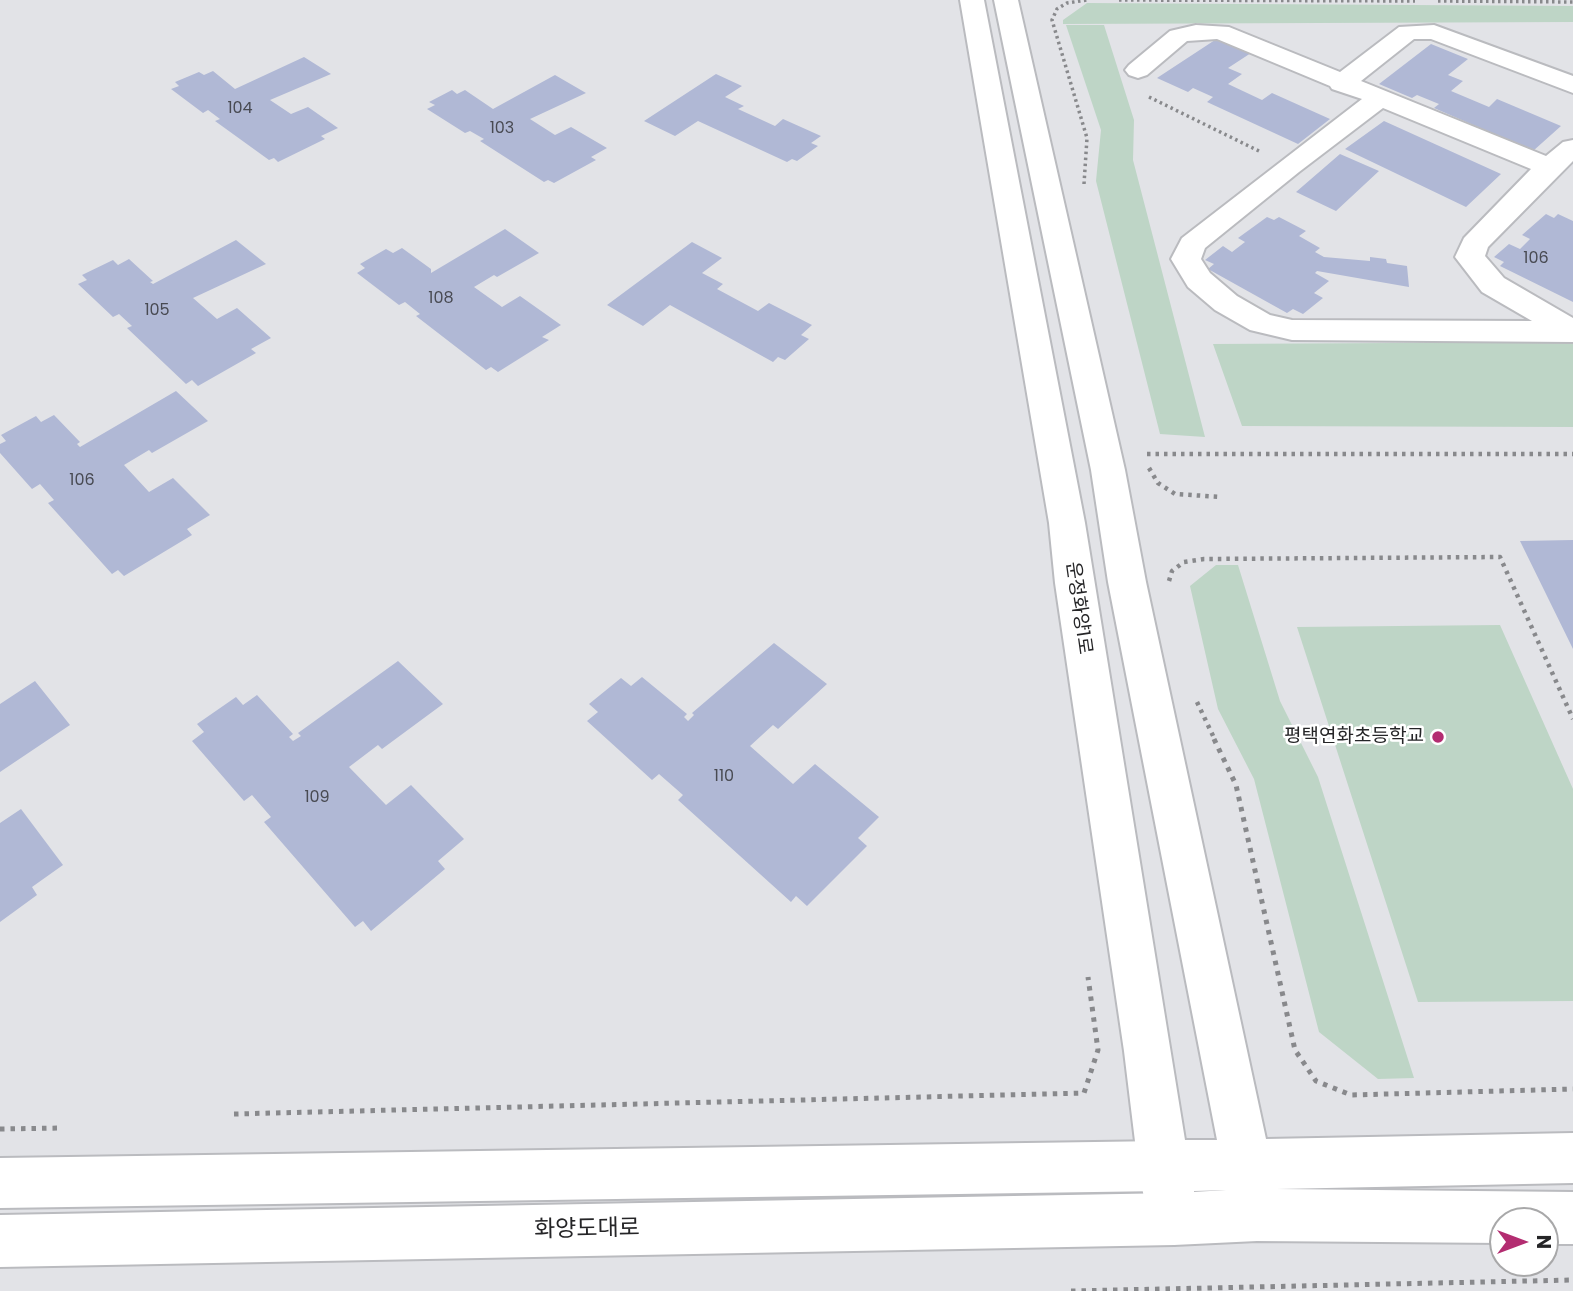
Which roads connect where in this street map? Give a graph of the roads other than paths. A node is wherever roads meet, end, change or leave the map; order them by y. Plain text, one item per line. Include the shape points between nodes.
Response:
1 (972, 0) edge
2 (1006, 0) edge
3 (1138, 70) road end
4 (1341, 84) junction
5 (1573, 85) edge
6 (1379, 99) junction
7 (1573, 148) edge
8 (1549, 167) junction
9 (1573, 332) edge
10 (1573, 1158) edge
11 (1245, 1165) junction
12 (1163, 1166) junction
13 (0, 1183) edge
14 (1257, 1215) junction
15 (1573, 1218) edge
16 (1174, 1219) junction
17 (0, 1241) edge

1 - 12 street, 운정화양1로 via 1067,523
2 - 11 street via 1108,470
3 - 4 street via 1179,36 1220,32
4 - 5 street via 1408,32 1434,32
4 - 6 street
6 - 8 street
6 - 9 street via 1192,244 1186,259 1199,280 1226,303 1261,323 1292,330
7 - 8 street
8 - 9 street via 1474,244 1470,257 1493,285
10 - 11 street
11 - 12 street
11 - 14 street
12 - 13 street
12 - 16 street, 운정화양1로
14 - 15 street, 화양도대로
14 - 16 street, 화양도대로
16 - 17 street, 화양도대로

